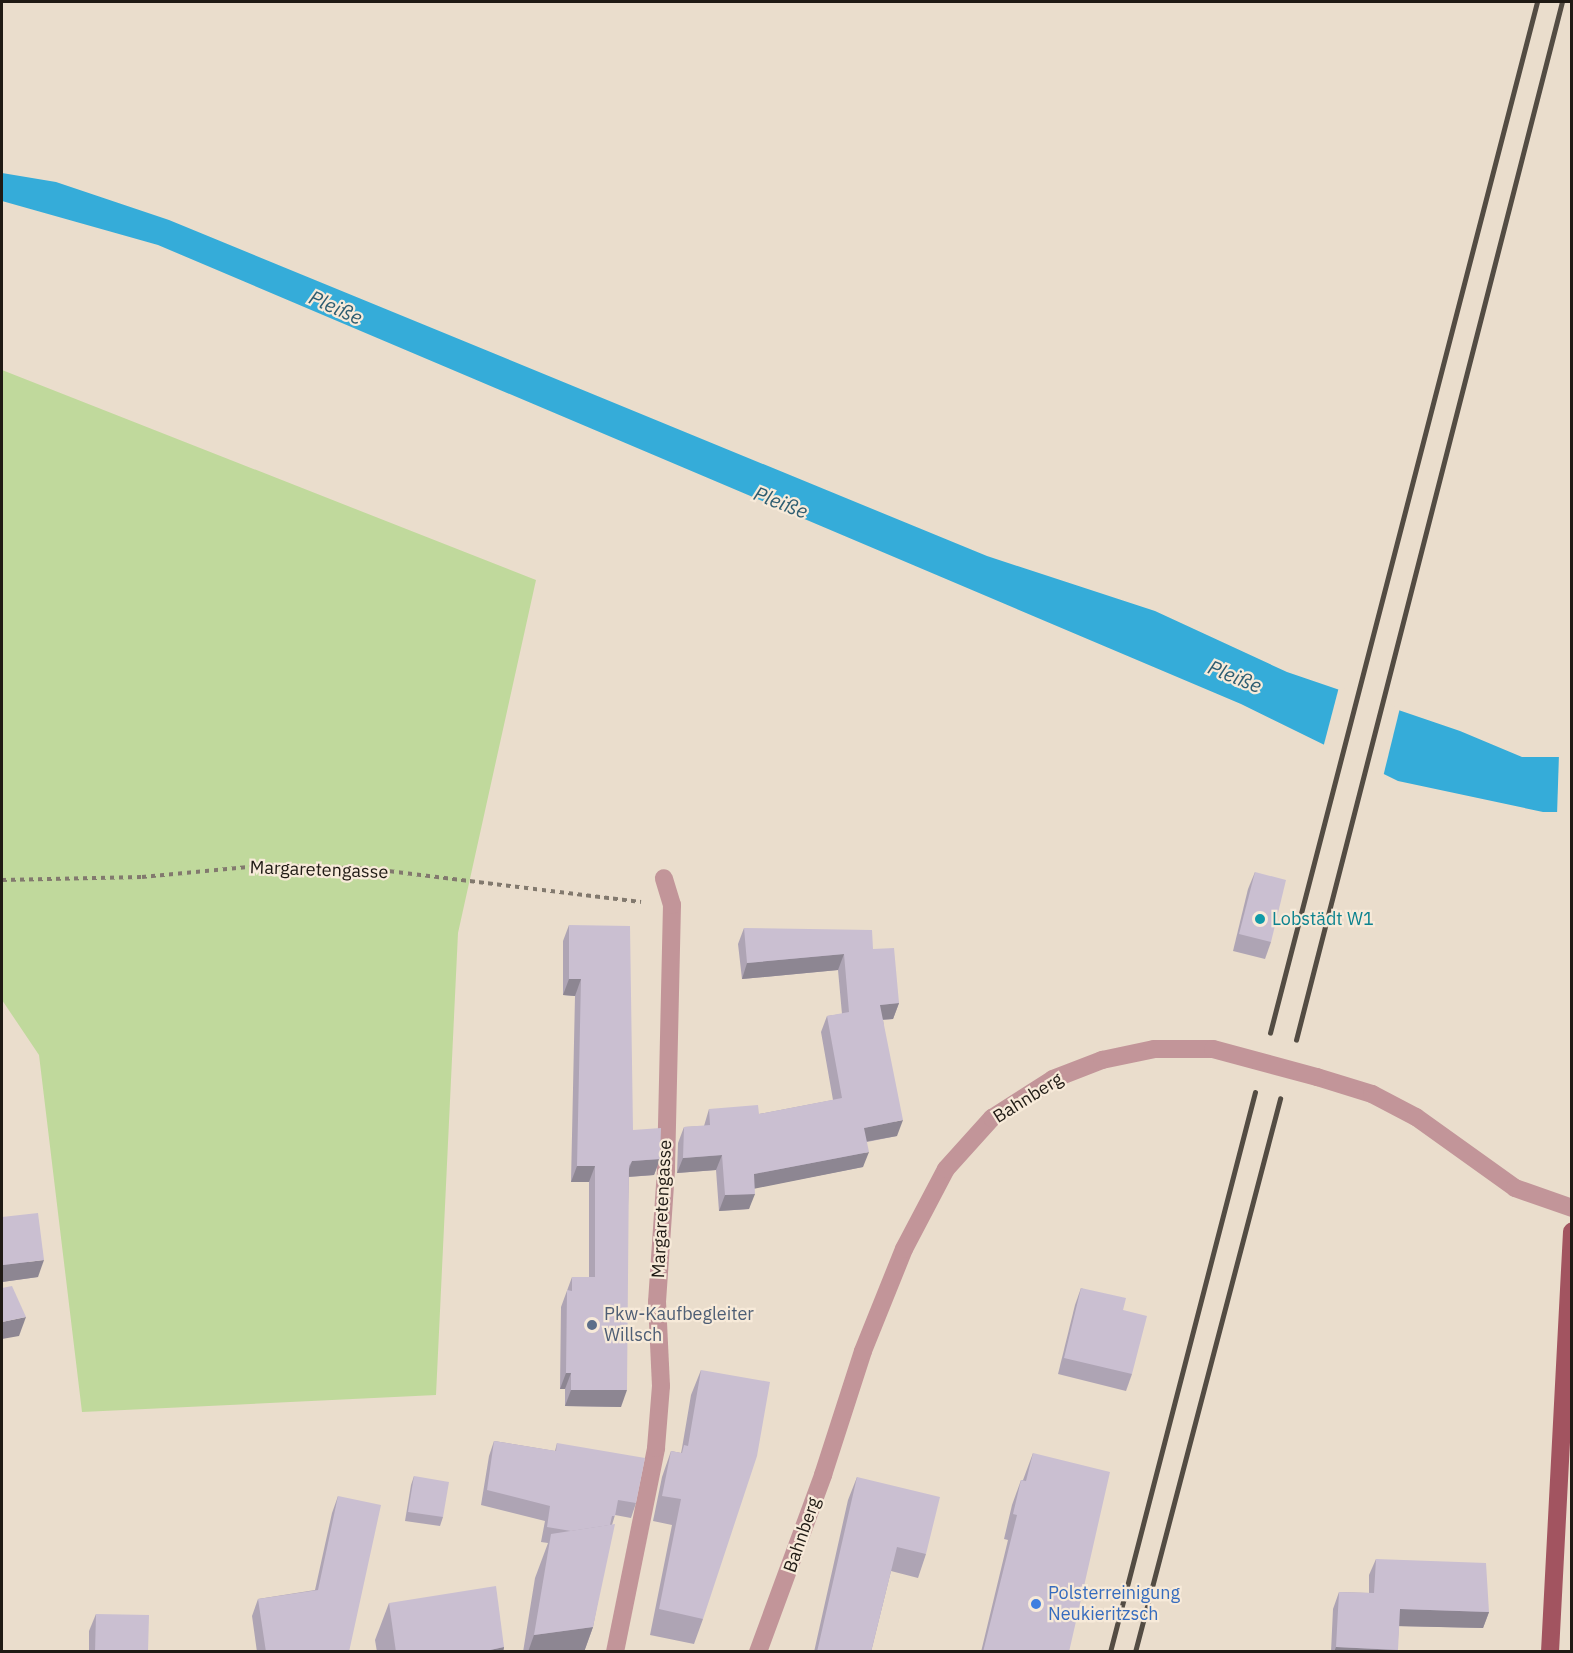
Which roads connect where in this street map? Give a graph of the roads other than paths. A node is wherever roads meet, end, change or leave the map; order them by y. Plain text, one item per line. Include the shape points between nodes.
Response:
1 (664, 878) dead end
2 (1572, 1208) edge
3 (1572, 1232) edge
4 (615, 1652) edge
5 (758, 1652) edge
6 (1550, 1652) edge

1 - 4 street, Margaretengasse via 672,905 666,1169 657,1302 662,1386 656,1448
2 - 5 street, Bahnberg, bridge via 1515,1188 1416,1118 1372,1094 1213,1050 1154,1050 1102,1060 1053,1079 992,1118 946,1169 904,1249 863,1351 816,1497
3 - 6 main road

